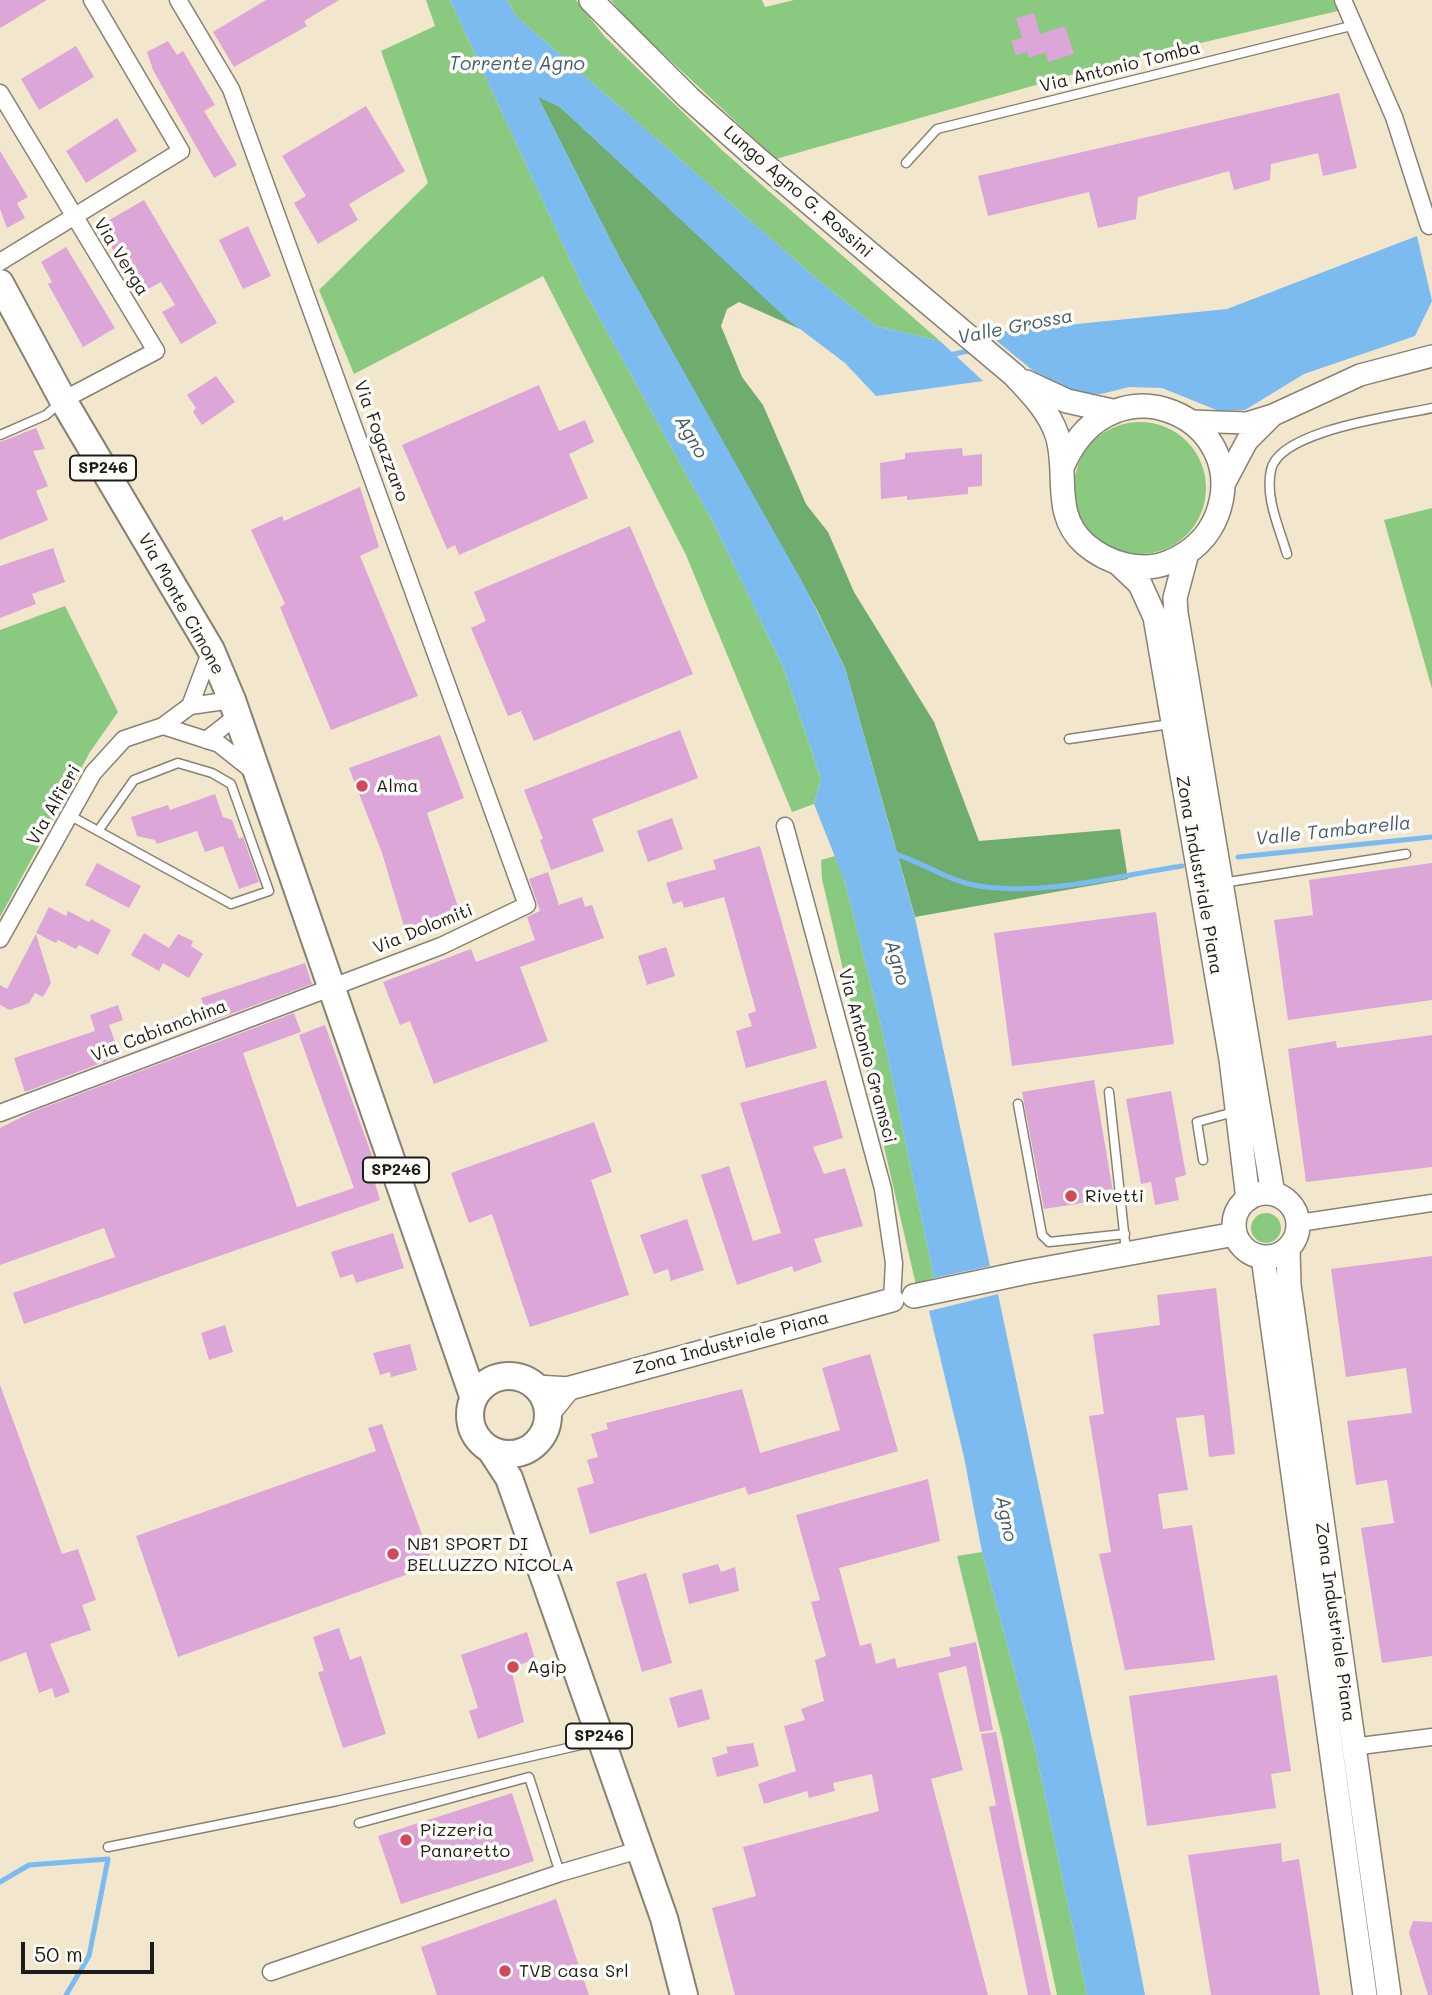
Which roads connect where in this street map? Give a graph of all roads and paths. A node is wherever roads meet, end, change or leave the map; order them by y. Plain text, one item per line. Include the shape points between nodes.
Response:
1 (92, 0) edge
2 (178, 0) edge
3 (591, 0) edge
4 (1343, 0) edge
5 (1356, 25) junction
6 (0, 93) edge
7 (906, 163) dead end
8 (74, 218) junction
9 (1431, 230) edge
10 (0, 262) edge
11 (0, 283) edge
12 (1432, 356) edge
13 (1014, 375) junction
14 (64, 400) junction
15 (1432, 408) edge
16 (1112, 411) junction
17 (1273, 415) junction
18 (1189, 421) junction
19 (0, 435) edge
20 (1064, 463) junction
21 (1223, 486) junction
22 (1187, 553) junction
23 (1287, 554) dead end
24 (1119, 564) junction
25 (211, 650) junction
26 (190, 706) junction
27 (235, 708) junction
28 (1173, 723) junction
29 (163, 726) junction
30 (1069, 739) dead end
31 (206, 740) junction
32 (261, 780) junction
33 (69, 815) junction
34 (785, 826) dead end
35 (99, 831) junction
36 (1406, 854) dead end
37 (1220, 883) junction
38 (527, 905) joint
39 (0, 939) edge
40 (332, 985) junction
41 (1109, 1092) dead end
42 (1018, 1104) dead end
43 (1237, 1112) junction
44 (0, 1113) edge
45 (1203, 1160) dead end
46 (1273, 1194) junction
47 (1248, 1199) junction
48 (1432, 1203) edge
49 (1299, 1223) junction
50 (1235, 1234) junction
51 (1126, 1244) junction
52 (1288, 1249) junction
53 (1262, 1257) junction
54 (903, 1298) junction
55 (460, 1355) junction
56 (494, 1378) junction
57 (536, 1386) junction
58 (570, 1388) junction
59 (473, 1396) junction
60 (548, 1415) junction
61 (490, 1449) junction
62 (527, 1450) junction
63 (509, 1478) junction
64 (1432, 1737) edge
65 (601, 1740) junction
66 (1352, 1746) junction
67 (359, 1823) dead end
68 (108, 1847) dead end
69 (639, 1850) junction
70 (560, 1873) junction
71 (271, 1972) dead end
72 (684, 1995) edge
73 (1365, 1995) edge
74 (1389, 1995) edge

1 - 8 street via 181,150
2 - 38 street, Via Fogazzaro via 231,89
3 - 13 main road, Lungo Agno G. Rossini via 699,107
4 - 5 street
5 - 7 lane, Via Antonio Tomba via 937,129
5 - 9 street via 1394,117
6 - 8 street, Via Verga
8 - 10 street
8 - 14 street, Via Verga via 156,351
11 - 14 main road, Via Monte Cimone / SP246
12 - 17 street via 1360,375
13 - 16 main road via 1067,401
13 - 20 main road via 1050,419
14 - 19 lane via 46,415
14 - 25 main road, Via Monte Cimone / SP246
15 - 23 lane via 1309,436 1282,450 1271,467 1269,494
16 - 18 main road, Zona Industriale Piana via 1152,406
16 - 20 main road, Zona Industriale Piana via 1091,423 1074,441
17 - 18 street via 1247,423
17 - 21 street via 1247,441
18 - 21 main road, Zona Industriale Piana via 1213,449
20 - 24 main road, Zona Industriale Piana via 1061,495 1070,525 1091,549
21 - 22 main road, Zona Industriale Piana via 1213,524
22 - 24 main road, Zona Industriale Piana via 1166,564
22 - 37 main road, Zona Industriale Piana via 1175,598 1176,613
24 - 28 main road, Zona Industriale Piana via 1150,601
25 - 26 street
25 - 27 main road, Via Monte Cimone / SP246
26 - 27 street
26 - 29 street, Via Alfieri
27 - 31 street
27 - 32 main road, Via Monte Cimone / SP246
28 - 30 lane
28 - 43 main road, Zona Industriale Piana
29 - 31 street
29 - 33 street, Via Alfieri via 124,739 93,773
31 - 32 street via 248,765
32 - 40 main road, Via Monte Cimone / SP246
33 - 35 lane
33 - 39 street, Via Alfieri
34 - 54 street, Via Antonio Gramsci via 883,1189
35 - 35 lane via 231,904 269,891 231,784 212,773 178,764 134,780
36 - 37 lane
37 - 46 main road, Zona Industriale Piana
38 - 40 street, Via Dolomiti via 441,946
40 - 44 street, Via Cabianchina
40 - 55 main road, SP246
41 - 51 lane
42 - 51 lane via 1042,1235 1049,1242
43 - 45 lane via 1197,1122
43 - 47 main road, Zona Industriale Piana
46 - 47 main road
46 - 49 main road via 1292,1205
47 - 50 main road, Zona Industriale Piana via 1236,1216
48 - 49 street
49 - 52 main road, Zona Industriale Piana
50 - 51 main road
50 - 53 main road via 1247,1251
51 - 54 main road, Zona Industriale Piana via 1027,1272
52 - 53 main road
52 - 66 main road, Zona Industriale Piana via 1289,1285
53 - 73 main road, Zona Industriale Piana
54 - 58 main road, Zona Industriale Piana
55 - 56 main road
55 - 59 main road
56 - 57 main road via 516,1376
56 - 59 main road
57 - 58 street
57 - 60 main road
58 - 60 street
59 - 61 main road via 471,1426
60 - 62 main road via 542,1435
61 - 62 main road via 508,1454
61 - 63 main road
62 - 63 main road
63 - 65 main road, SP246
64 - 66 street
65 - 68 lane via 337,1801
65 - 69 main road, SP246
66 - 74 main road, Zona Industriale Piana
67 - 70 lane via 529,1777
69 - 70 street
69 - 72 main road, SP246
70 - 71 street

